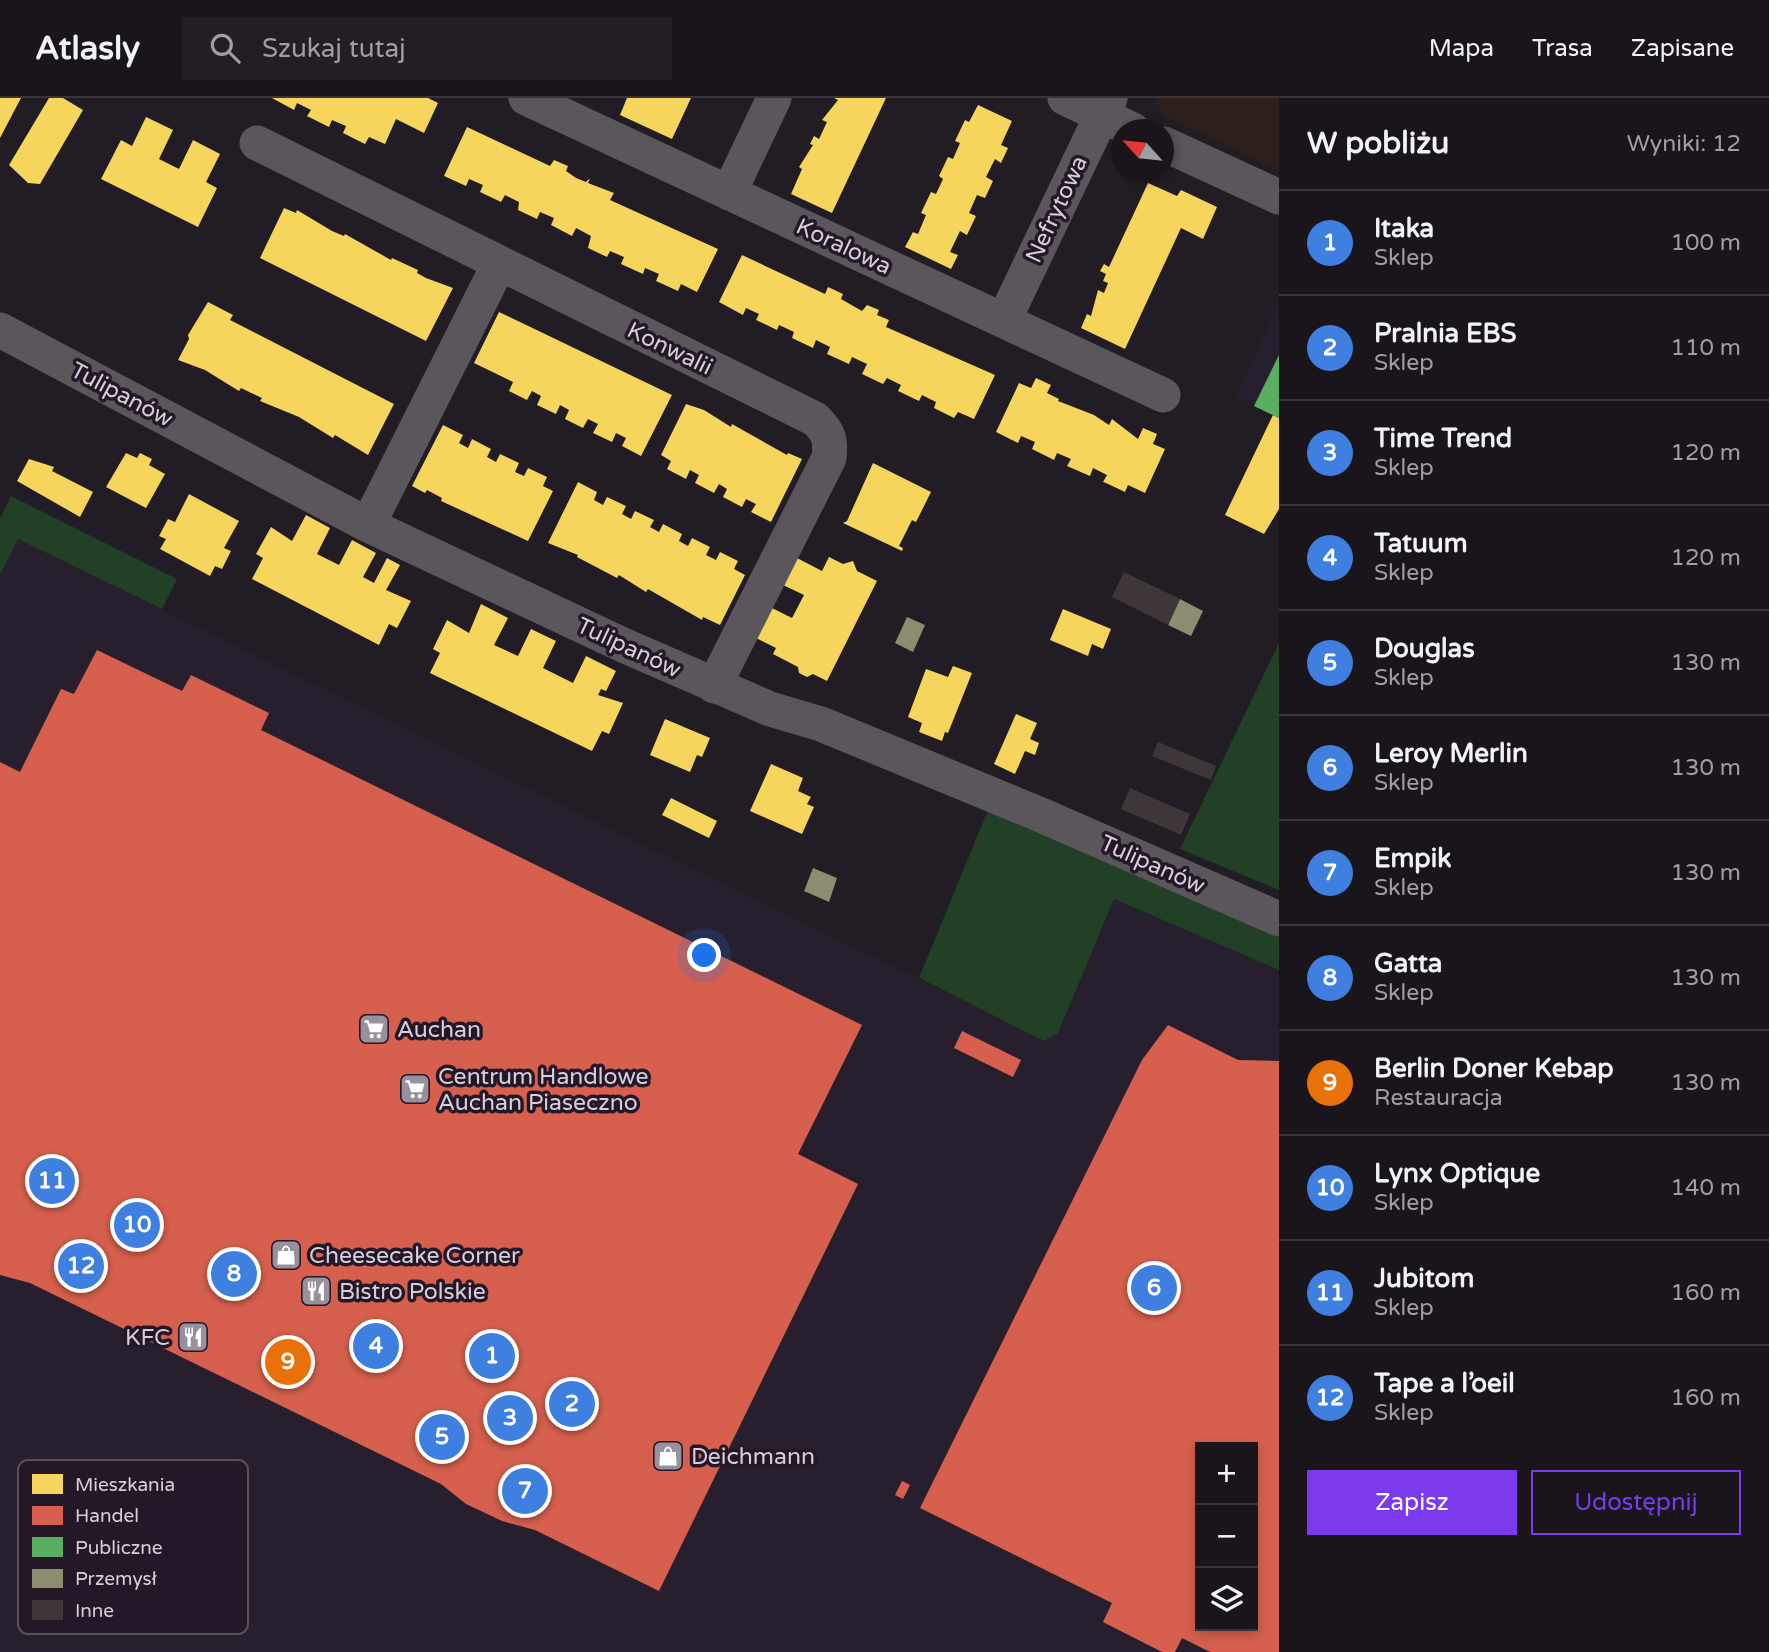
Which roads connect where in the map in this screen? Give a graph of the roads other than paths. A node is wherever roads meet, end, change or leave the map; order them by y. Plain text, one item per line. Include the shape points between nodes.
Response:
1 (526, 98) edge
2 (774, 98) edge
3 (1065, 98) edge
4 (1105, 106) edge
5 (1120, 119) edge
6 (257, 142) dead end
7 (1174, 149) edge
8 (729, 193) junction
9 (1279, 197) edge
10 (499, 264) junction
11 (1004, 320) junction
12 (0, 330) edge
13 (1163, 395) dead end
14 (368, 525) junction
15 (714, 686) junction
16 (1279, 919) edge

1 - 8 street, Koralowa
2 - 8 street
3 - 4 street
4 - 5 street
4 - 11 street, Nefrytowa
6 - 10 street, Konwalii
7 - 9 street
8 - 11 street, Koralowa
10 - 14 street
10 - 15 street, Konwalii via 815,419 827,430 829,458
11 - 13 street, Koralowa
12 - 14 street, Tulipanów
14 - 15 street, Tulipanów
15 - 16 street, Tulipanów via 821,724

